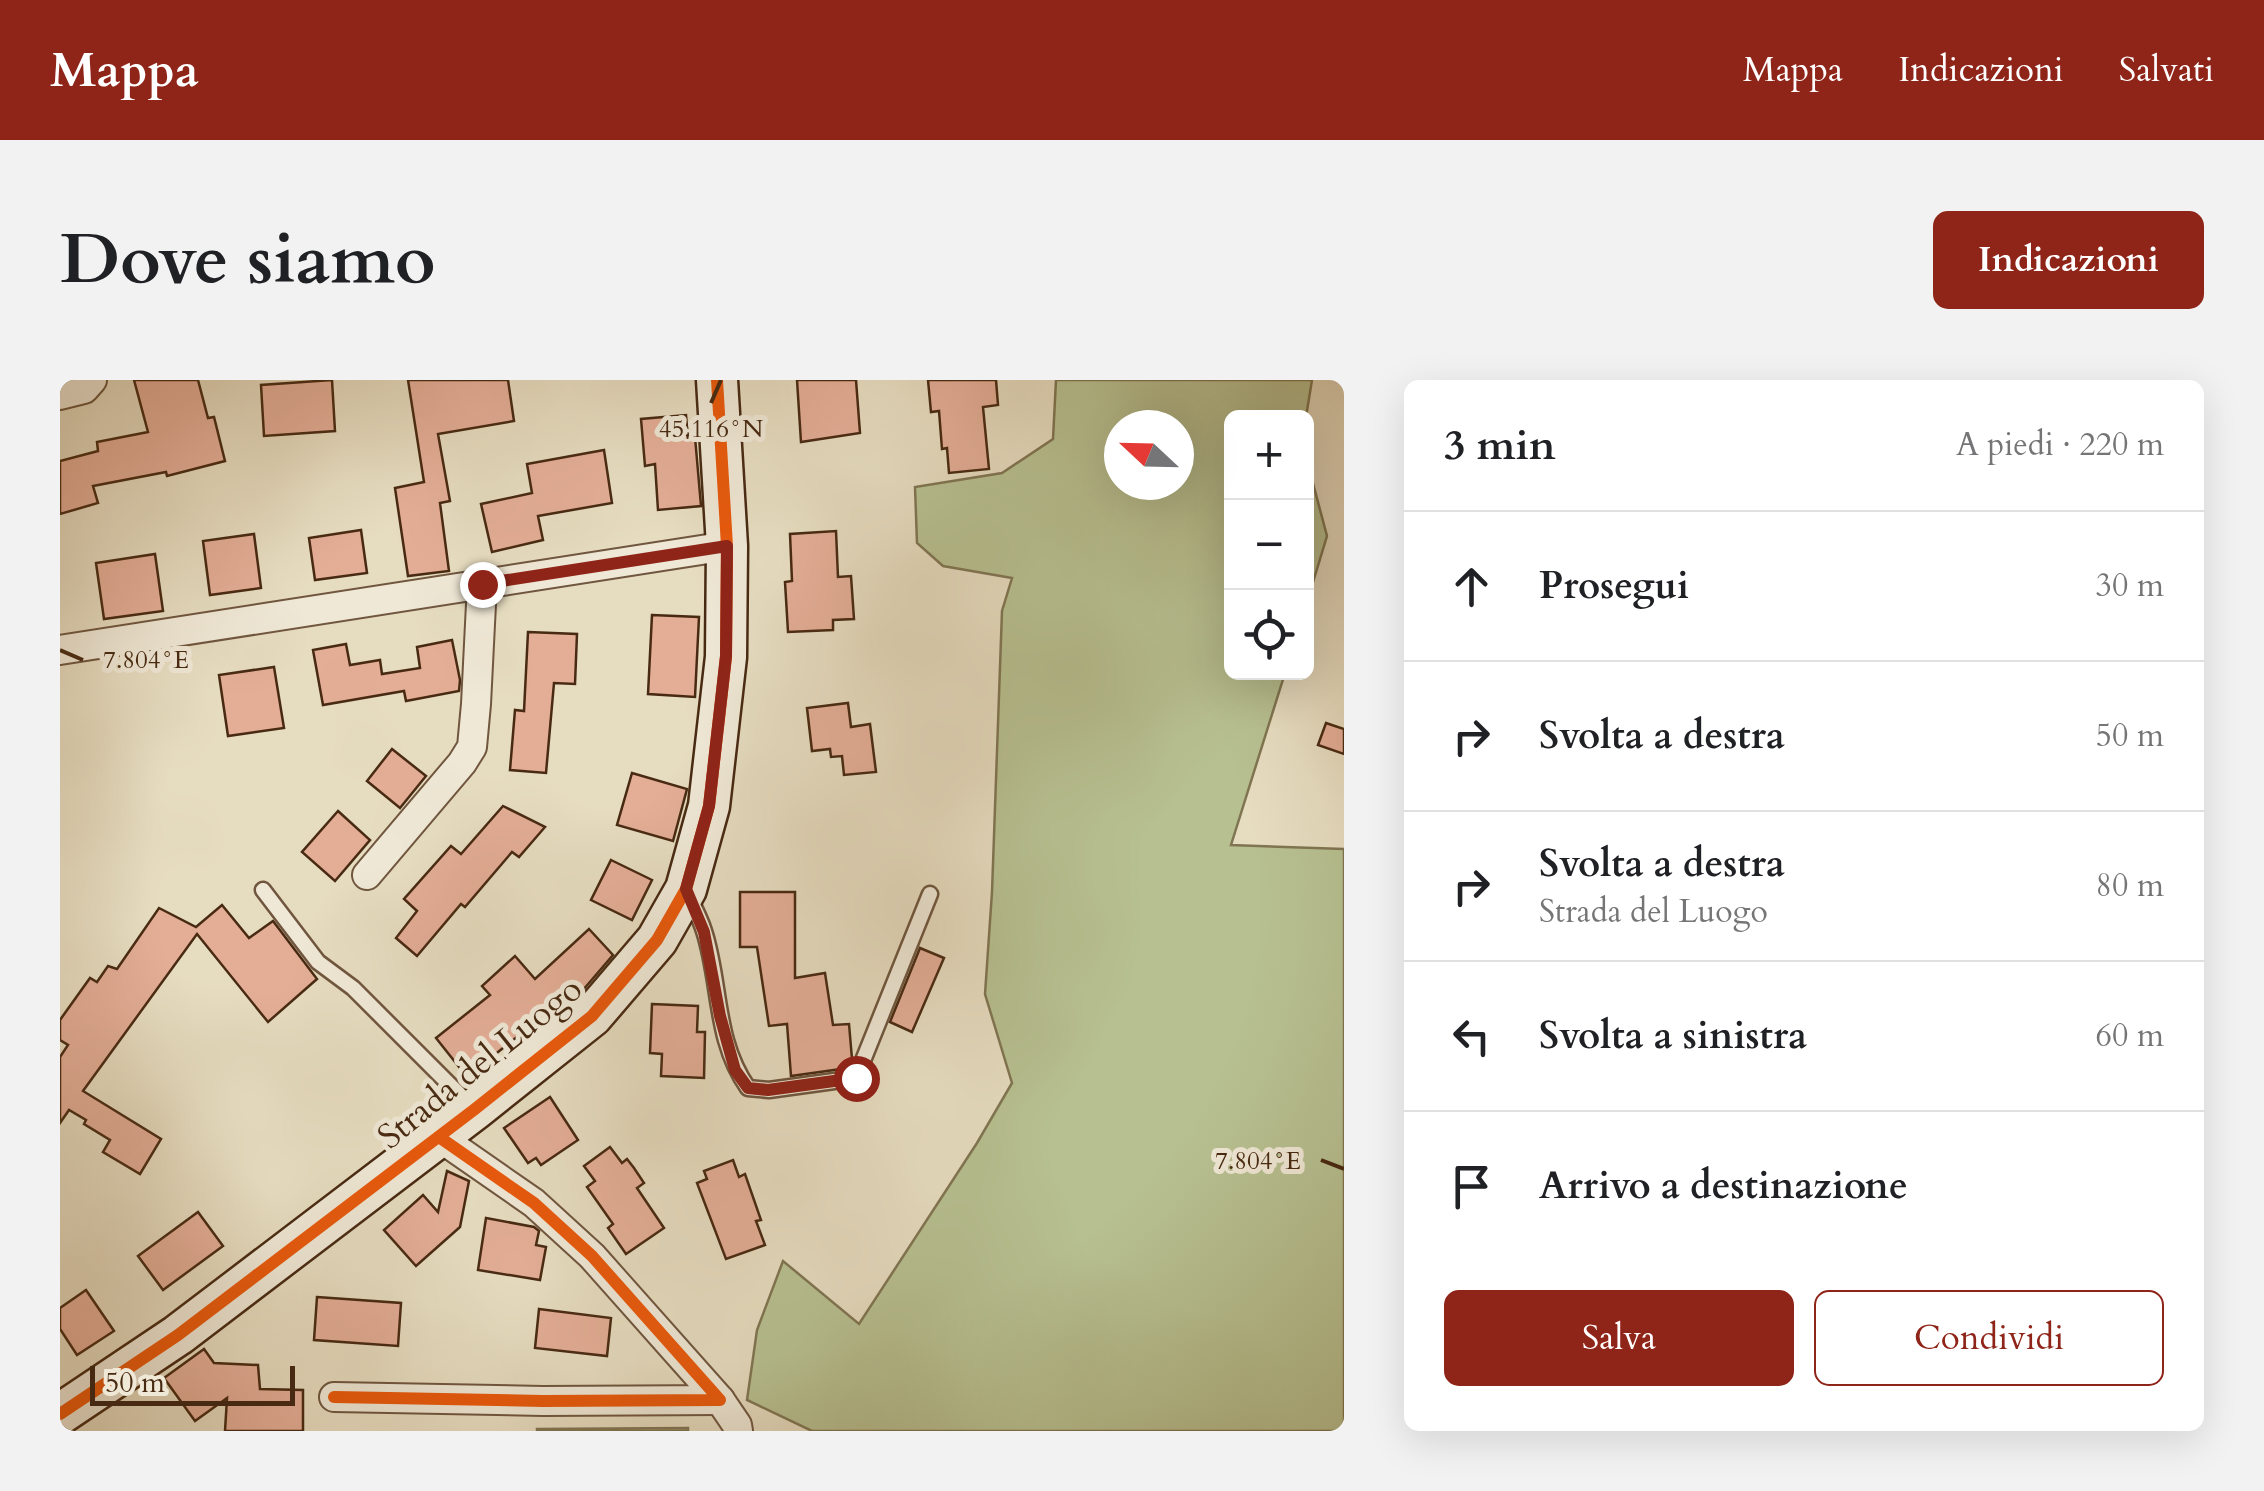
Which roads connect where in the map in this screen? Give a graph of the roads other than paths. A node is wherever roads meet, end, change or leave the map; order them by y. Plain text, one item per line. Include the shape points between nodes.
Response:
1 (92, 380) edge
2 (717, 380) edge
3 (60, 394) edge
4 (727, 546) junction
5 (482, 584) junction
6 (60, 650) edge
7 (366, 874) dead end
8 (686, 889) junction
9 (262, 890) dead end
10 (930, 894) dead end
11 (474, 1110) junction
12 (440, 1137) junction
13 (334, 1397) dead end
14 (720, 1400) junction
15 (60, 1414) edge
16 (743, 1429) edge

1 - 3 street via 84,389
2 - 4 street, Strada del Luogo
4 - 5 street
4 - 8 street, Strada del Luogo via 726,656 709,806
5 - 6 street
5 - 7 street via 472,747
8 - 10 lane via 704,932 735,1070 748,1088 768,1090 856,1078
8 - 11 street, Strada del Luogo via 657,940 592,1016
9 - 11 lane via 318,962 353,988
11 - 12 street, Strada del Luogo
12 - 14 street via 578,1242
12 - 15 street, Strada del Luogo via 178,1335
13 - 14 street
14 - 16 street

